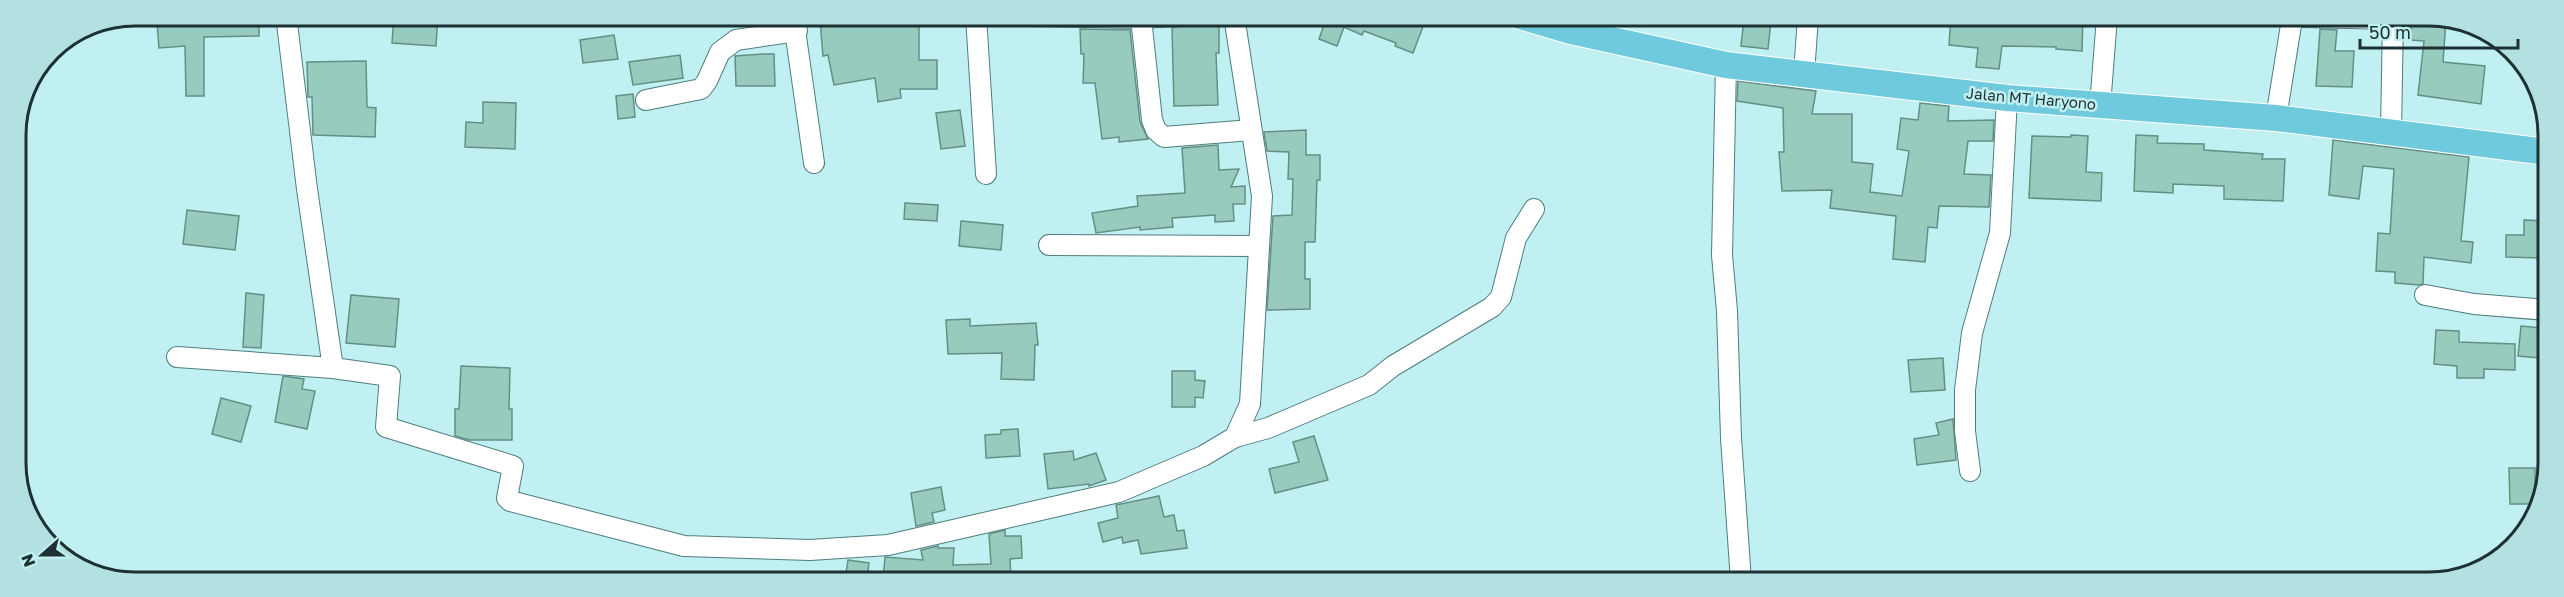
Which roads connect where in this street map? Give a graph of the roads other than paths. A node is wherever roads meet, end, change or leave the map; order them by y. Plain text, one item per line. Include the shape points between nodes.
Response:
1 (287, 26) edge
2 (785, 26) edge
3 (795, 26) edge
4 (977, 26) edge
5 (1142, 26) edge
6 (1235, 26) edge
7 (1554, 26) edge
8 (1807, 26) edge
9 (2106, 26) edge
10 (2291, 26) edge
11 (2393, 26) edge
12 (1726, 65) junction
13 (1804, 74) junction
14 (2007, 98) junction
15 (646, 100) dead end
16 (2100, 106) junction
17 (2276, 118) junction
18 (1251, 130) junction
19 (2391, 132) junction
20 (2538, 151) edge
21 (814, 163) dead end
22 (986, 174) dead end
23 (1534, 208) dead end
24 (1048, 245) dead end
25 (1258, 246) junction
26 (2425, 295) dead end
27 (2538, 309) edge
28 (177, 357) dead end
29 (333, 368) junction
30 (1235, 437) junction
31 (1970, 471) dead end
32 (1740, 571) edge

1 - 29 street
2 - 15 street via 736,40 720,52 701,89
3 - 21 street
4 - 22 street
5 - 18 street via 1156,130 1164,137
6 - 18 street
7 - 12 main road, Jalan MT Haryono
8 - 13 street
9 - 16 street
10 - 17 street
11 - 19 street
12 - 13 main road, Jalan MT Haryono
12 - 32 street via 1722,255
13 - 14 main road, Jalan MT Haryono
14 - 16 main road, Jalan MT Haryono
14 - 31 street via 2000,233 1972,333 1965,390
16 - 17 main road, Jalan MT Haryono
17 - 19 main road, Jalan MT Haryono
18 - 25 street via 1262,196
19 - 20 main road, Jalan MT Haryono
23 - 30 street via 1516,238 1502,297 1492,307 1392,366 1369,385 1268,428
24 - 25 street
25 - 30 street via 1250,404
26 - 27 street
28 - 29 street
29 - 30 street via 390,376 386,427 513,466 507,498 510,501 684,546 810,550 888,545 1119,492 1203,456

